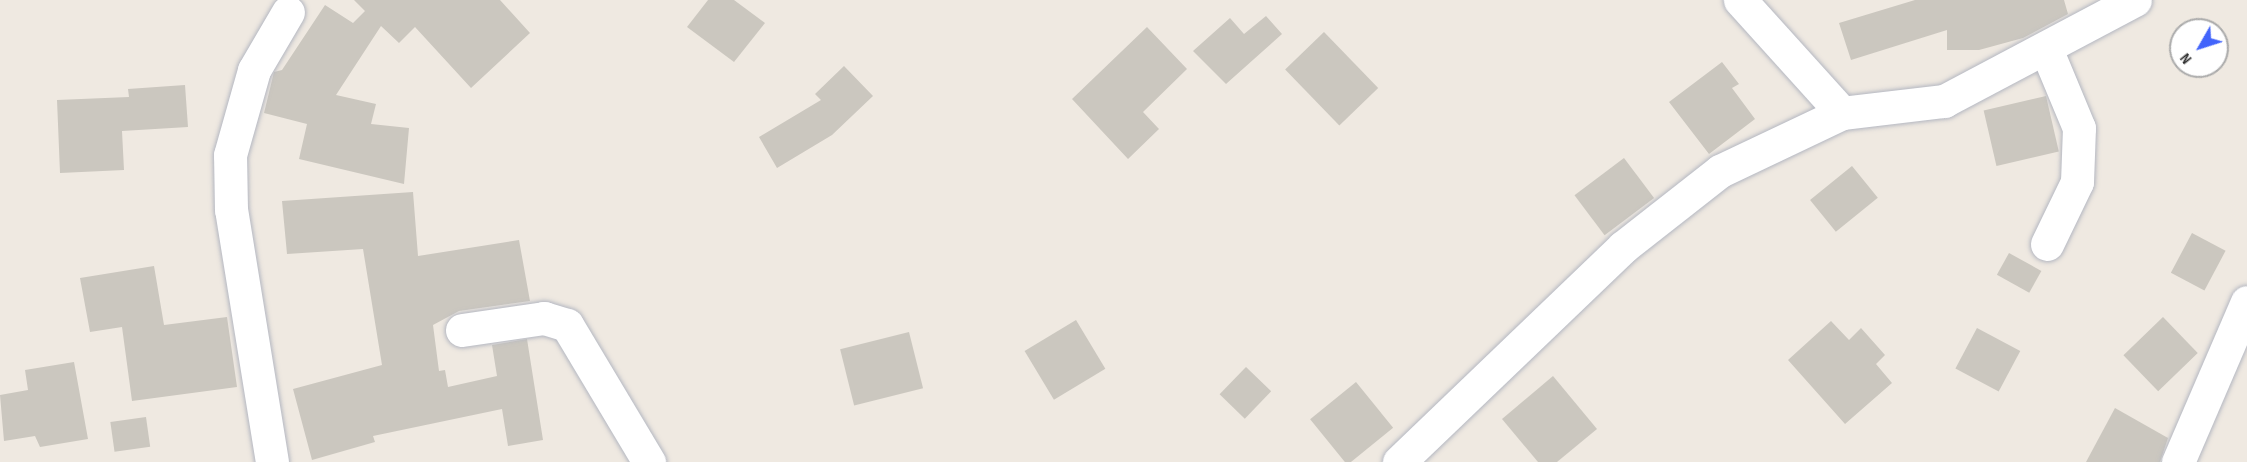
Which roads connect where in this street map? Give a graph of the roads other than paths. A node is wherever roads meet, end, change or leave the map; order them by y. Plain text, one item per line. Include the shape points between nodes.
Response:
1 (1740, 0) edge
2 (2135, 0) edge
3 (288, 12) dead end
4 (2047, 51) junction
5 (1842, 113) junction
6 (2047, 244) dead end
7 (2247, 302) edge
8 (462, 330) dead end
9 (272, 462) edge
10 (649, 462) edge
11 (1399, 462) edge
12 (2178, 462) edge

1 - 5 street
2 - 4 street
3 - 9 street via 254,69 230,155 231,210
4 - 5 street via 1944,101
4 - 6 street via 2079,128 2077,182
5 - 11 street via 1720,171 1623,247
7 - 12 street
8 - 10 street via 544,318 567,325

